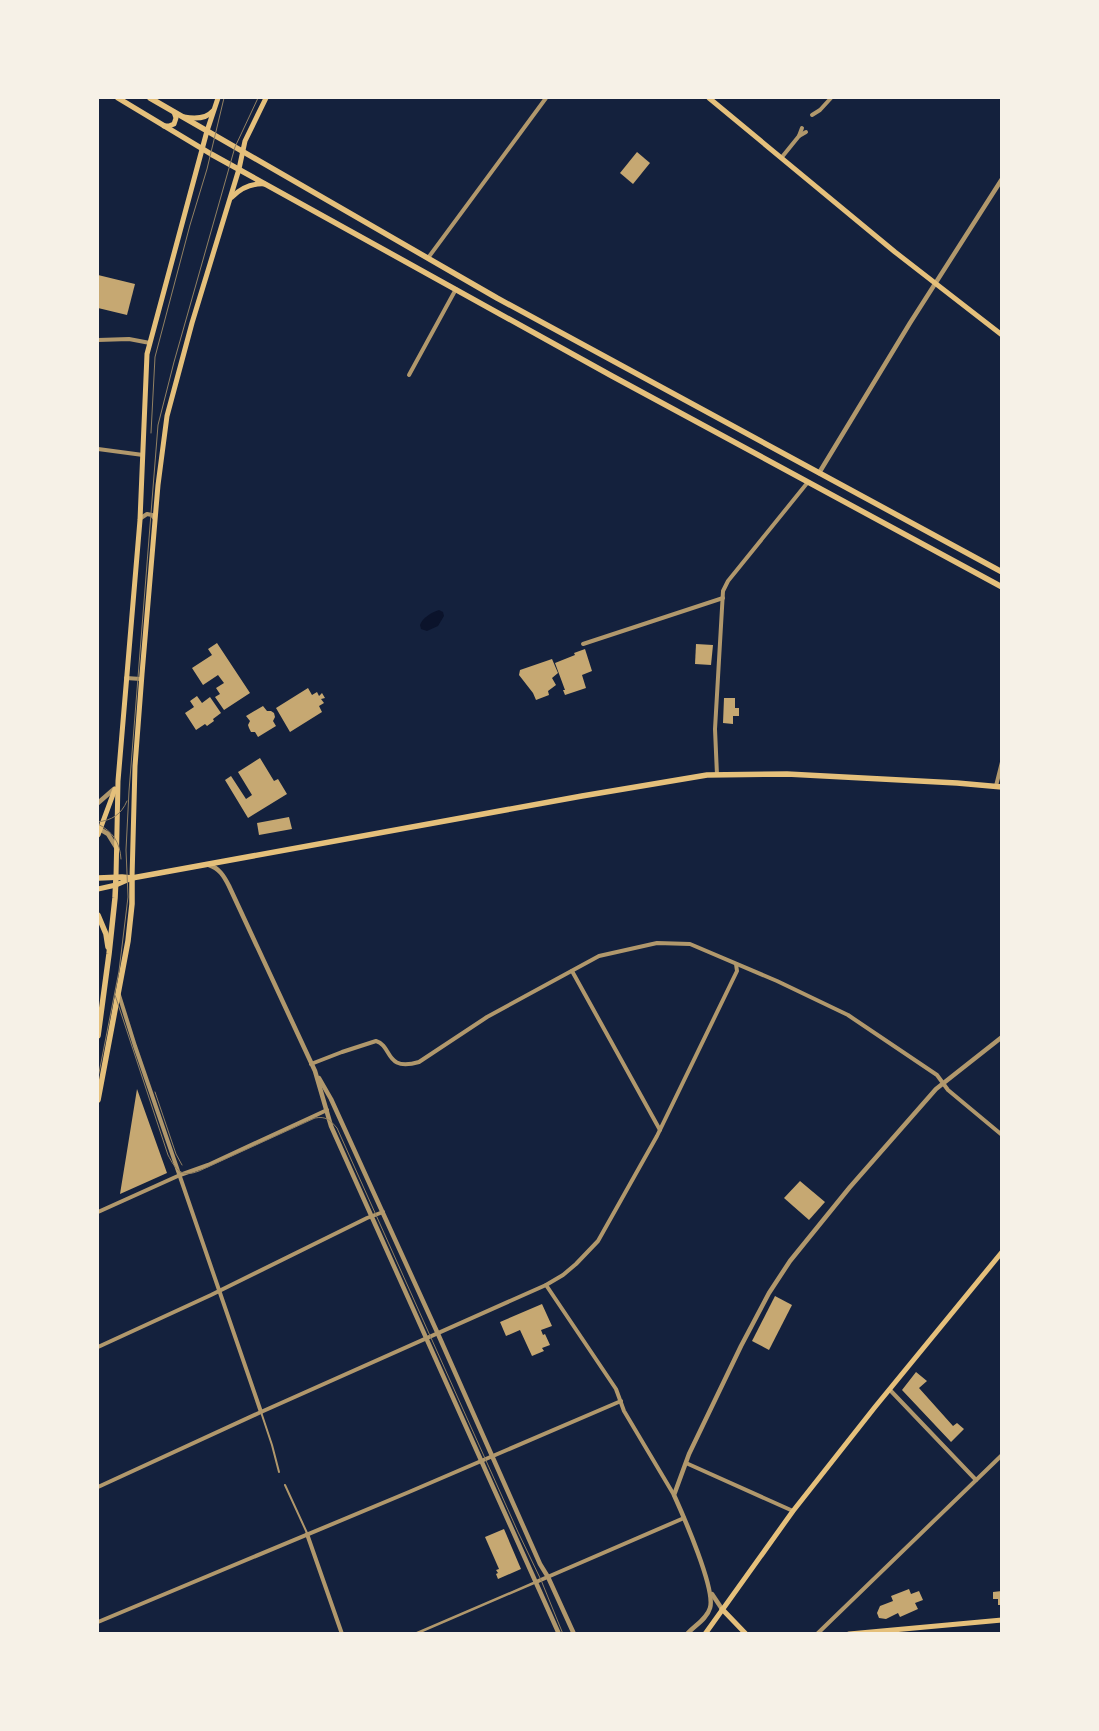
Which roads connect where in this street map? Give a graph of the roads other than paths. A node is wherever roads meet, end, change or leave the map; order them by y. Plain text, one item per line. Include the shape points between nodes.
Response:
1 (118, 98) edge
2 (150, 98) edge
3 (218, 98) edge
4 (266, 98) edge
5 (546, 98) edge
6 (709, 98) edge
7 (831, 98) edge
8 (215, 108) junction
9 (172, 110) junction
10 (183, 117) junction
11 (814, 117) dead end
12 (163, 125) junction
13 (802, 128) dead end
14 (207, 131) junction
15 (806, 132) dead end
16 (799, 136) junction
17 (202, 149) junction
18 (243, 152) junction
19 (782, 157) junction
20 (239, 169) junction
21 (1002, 179) edge
22 (266, 184) junction
23 (230, 200) junction
24 (428, 258) junction
25 (936, 285) junction
26 (456, 289) junction
27 (1002, 335) edge
28 (98, 340) edge
29 (150, 343) junction
30 (409, 375) dead end
31 (98, 449) edge
32 (143, 455) junction
33 (819, 473) junction
34 (808, 482) junction
35 (140, 520) junction
36 (155, 522) junction
37 (1002, 572) edge
38 (1002, 587) edge
39 (723, 598) junction
40 (583, 644) dead end
41 (126, 678) junction
42 (141, 679) junction
43 (1002, 762) edge
44 (717, 774) junction
45 (118, 781) junction
46 (999, 787) edge
47 (98, 803) edge
48 (98, 831) edge
49 (116, 847) junction
50 (208, 864) junction
51 (116, 877) junction
52 (98, 878) edge
53 (132, 878) junction
54 (116, 885) junction
55 (98, 889) edge
56 (98, 915) edge
57 (109, 954) junction
58 (736, 964) junction
59 (572, 971) junction
60 (118, 992) junction
61 (98, 1036) edge
62 (1002, 1037) edge
63 (311, 1064) junction
64 (315, 1071) junction
65 (942, 1083) junction
66 (98, 1100) edge
67 (327, 1110) junction
68 (660, 1130) junction
69 (1002, 1135) edge
70 (180, 1175) junction
71 (98, 1212) edge
72 (383, 1212) junction
73 (372, 1217) junction
74 (1002, 1252) edge
75 (546, 1286) junction
76 (219, 1291) junction
77 (438, 1334) junction
78 (426, 1339) junction
79 (98, 1347) edge
80 (890, 1390) junction
81 (620, 1401) junction
82 (261, 1412) junction
83 (1002, 1455) edge
84 (493, 1456) junction
85 (481, 1461) junction
86 (686, 1462) junction
87 (279, 1472) dead end
88 (976, 1480) junction
89 (285, 1485) dead end
90 (98, 1487) edge
91 (674, 1495) junction
92 (793, 1511) junction
93 (684, 1518) junction
94 (307, 1534) junction
95 (548, 1577) junction
96 (536, 1582) junction
97 (711, 1593) junction
98 (722, 1609) junction
99 (1002, 1620) edge
100 (98, 1622) edge
101 (342, 1634) edge
102 (415, 1634) edge
103 (559, 1634) edge
104 (574, 1634) edge
105 (687, 1634) edge
106 (705, 1634) edge
107 (746, 1634) edge
108 (816, 1634) edge
109 (849, 1634) edge

1 - 12 main road
2 - 9 main road
3 - 8 main road
4 - 18 main road via 247,135
5 - 24 street
6 - 19 main road
7 - 11 street
8 - 10 main road via 211,114 199,118
8 - 14 main road
9 - 10 main road
9 - 12 main road via 176,121 169,126
10 - 14 main road
12 - 17 main road
13 - 16 street
14 - 17 main road
14 - 18 main road
15 - 16 street
16 - 19 street
17 - 20 main road
17 - 29 main road
18 - 20 main road
18 - 24 main road
19 - 25 main road
20 - 22 main road
20 - 23 main road
21 - 25 street
22 - 23 main road via 246,187
22 - 26 main road
23 - 36 main road via 167,416
24 - 33 main road
25 - 27 main road
25 - 33 street
26 - 30 street
26 - 34 main road
28 - 29 street via 129,339
29 - 32 main road
31 - 32 street
32 - 35 main road
33 - 37 main road
34 - 38 main road
34 - 39 street via 728,581
35 - 36 street via 147,514
35 - 41 main road
36 - 42 main road
39 - 40 street
39 - 44 street via 715,728
41 - 42 street
41 - 45 main road
42 - 53 main road
43 - 46 street
44 - 46 main road via 787,774
44 - 50 main road
45 - 47 street via 110,794
45 - 48 main road
45 - 49 main road
48 - 49 street via 111,838
49 - 51 main road
50 - 53 main road
50 - 63 street via 216,867 229,886
51 - 52 main road
51 - 53 main road
51 - 54 main road
53 - 54 main road
53 - 60 main road via 128,941
54 - 55 main road
54 - 57 main road
56 - 57 main road via 106,934
57 - 61 main road
58 - 59 street via 690,944 657,943 599,956
58 - 65 street via 848,1015 937,1075
58 - 68 street via 736,971
59 - 63 street via 486,1016 419,1062 410,1065 391,1059 376,1041
59 - 68 street
60 - 66 main road
60 - 70 street
62 - 65 street
63 - 64 street
64 - 67 street
64 - 72 street
65 - 69 street
65 - 86 street via 848,1190 780,1276 741,1346
67 - 70 street via 208,1166
67 - 73 street via 331,1126
68 - 75 street via 598,1242 563,1276
70 - 71 street
70 - 76 street
72 - 73 street
72 - 77 street
73 - 76 street
73 - 78 street
74 - 80 main road
75 - 77 street
75 - 81 street via 616,1389
76 - 79 street
76 - 82 street
77 - 78 street
77 - 84 street
78 - 82 street
78 - 85 street
80 - 88 street
80 - 92 main road
81 - 84 street
81 - 91 street
82 - 87 lane
82 - 90 street
83 - 88 street
84 - 85 street
84 - 95 street
85 - 94 street
85 - 96 street
86 - 91 street
86 - 92 street
88 - 108 street
89 - 94 lane
91 - 93 street
92 - 98 main road
93 - 95 street
93 - 97 street
94 - 100 street
94 - 101 street
95 - 96 street
95 - 104 street
96 - 102 street
96 - 103 street
97 - 98 street
97 - 105 street via 709,1611
98 - 106 main road
98 - 107 main road
99 - 109 main road

